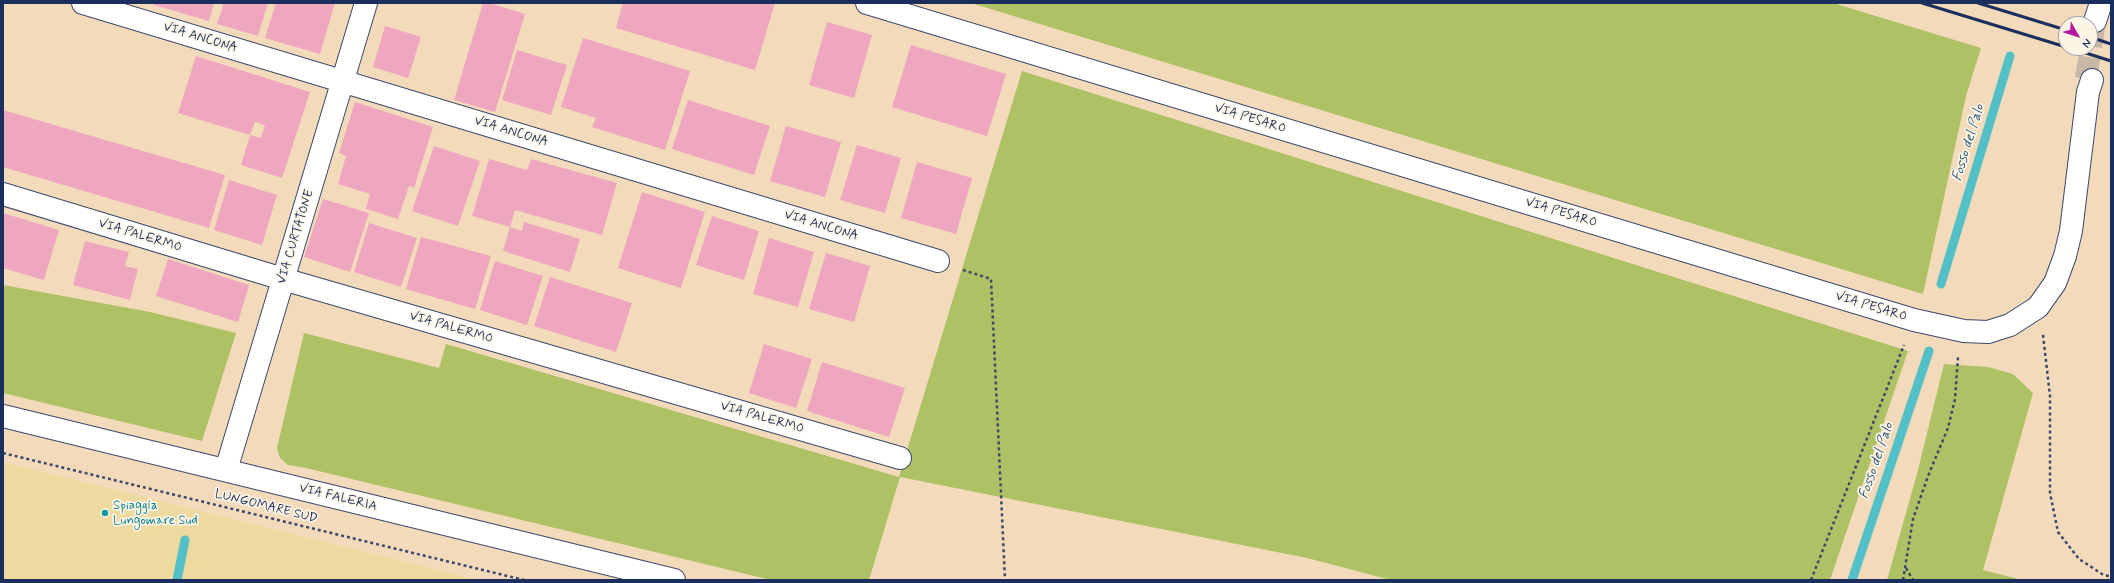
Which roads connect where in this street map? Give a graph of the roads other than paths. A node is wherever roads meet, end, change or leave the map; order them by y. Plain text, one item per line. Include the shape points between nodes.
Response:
1 (84, 3) edge
2 (366, 3) edge
3 (867, 3) edge
4 (342, 81) junction
5 (2089, 84) tunnel mouth
6 (3, 194) edge
7 (938, 262) road end
8 (283, 279) junction
9 (3, 416) edge
10 (900, 458) dead end
11 (226, 470) junction
12 (674, 580) edge

1 - 4 street, VIA ANCONA
2 - 4 street, VIA CURTATONE
3 - 5 street, VIA PESARO via 1914,320 1964,331 1988,332 2010,325 2038,306 2055,283 2066,256
4 - 7 street, VIA ANCONA
4 - 8 street, VIA CURTATONE
6 - 8 street, VIA PALERMO
8 - 10 street, VIA PALERMO
8 - 11 street, VIA CURTATONE
9 - 11 street, VIA FALERIA
11 - 12 street, VIA FALERIA

